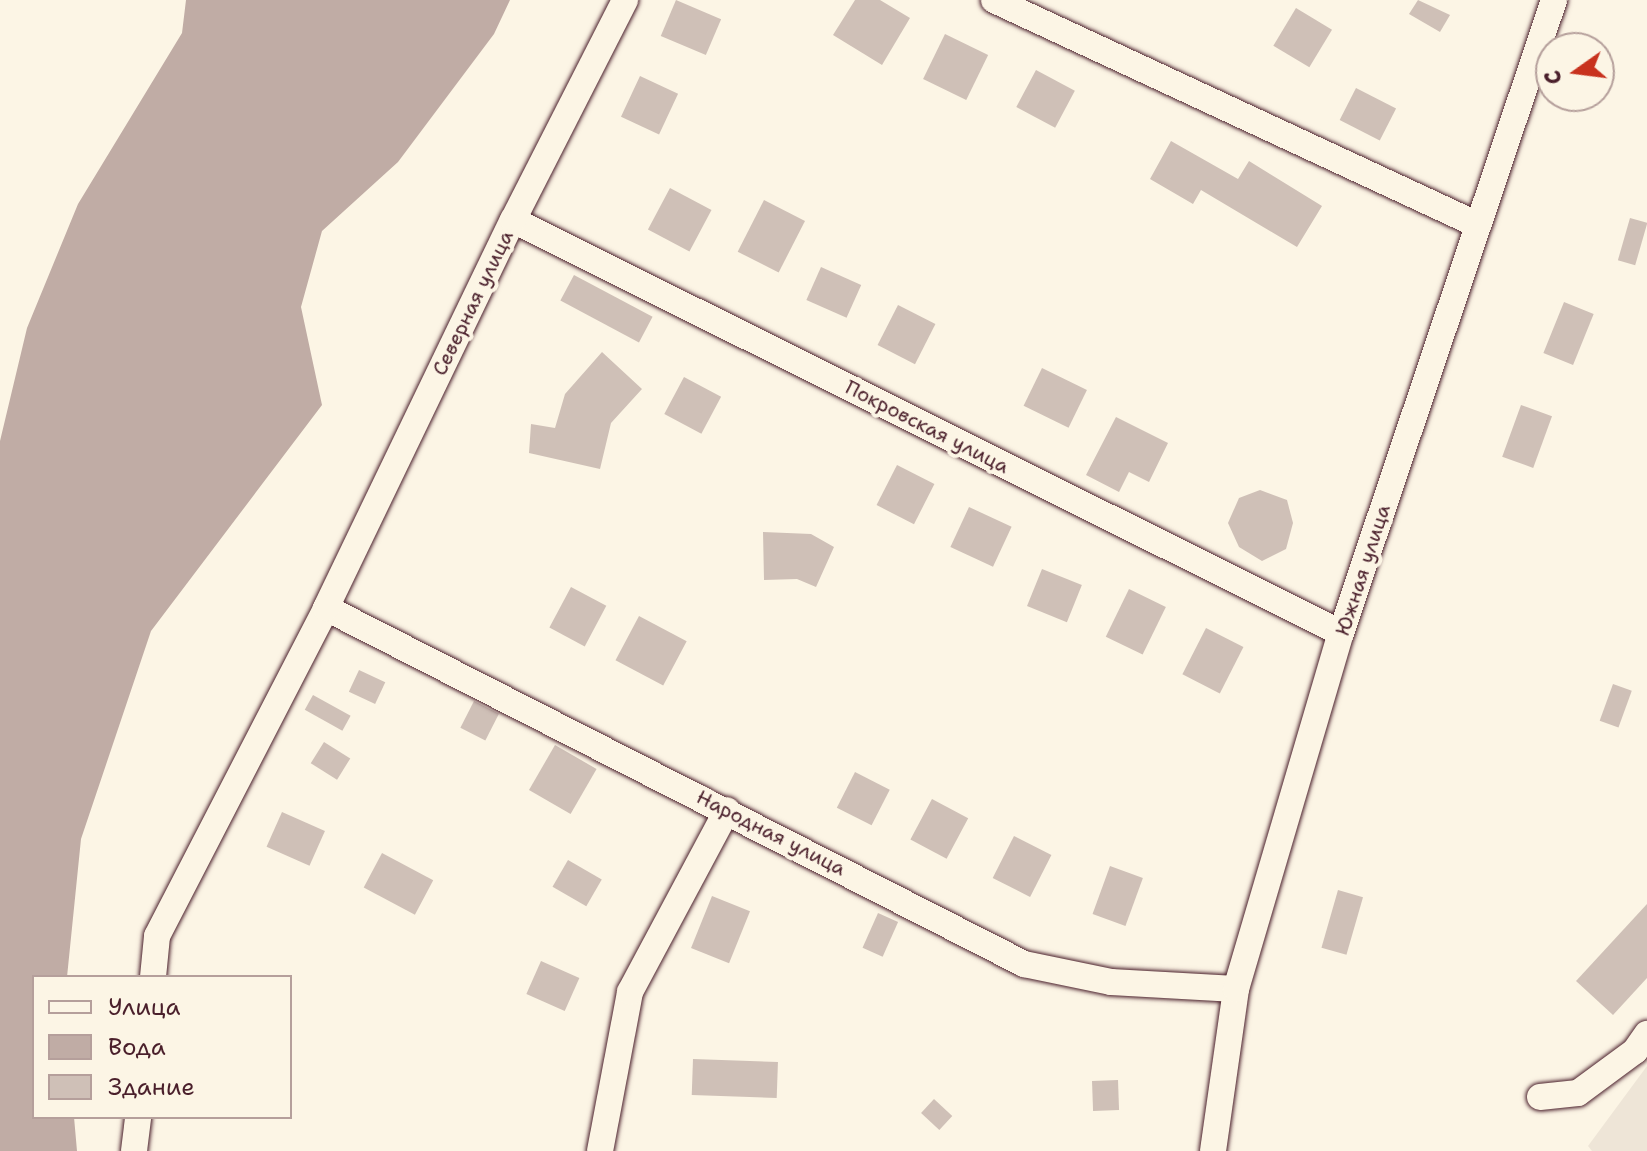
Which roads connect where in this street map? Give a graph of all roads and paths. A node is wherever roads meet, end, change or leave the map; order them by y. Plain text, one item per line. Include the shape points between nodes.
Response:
1 (625, 0) edge
2 (994, 0) edge
3 (1554, 0) edge
4 (513, 220) junction
5 (1478, 225) junction
6 (326, 608) junction
7 (1341, 633) junction
8 (727, 810) junction
9 (153, 975) edge
10 (1236, 989) junction
11 (1647, 1034) edge
12 (1540, 1097) dead end
13 (138, 1119) edge
14 (134, 1151) edge
15 (600, 1151) edge
16 (1213, 1151) edge

1 - 4 street, Северная улица
2 - 5 street
3 - 5 street, Южная улица
4 - 6 street, Северная улица
4 - 7 street, Покровская улица
5 - 7 street, Южная улица
6 - 8 street, Народная улица
6 - 9 street, Северная улица via 157,936
7 - 10 street, Южная улица
8 - 10 street, Народная улица via 1024,964 1111,982
8 - 15 street via 630,992
10 - 16 street, Южная улица
11 - 12 street via 1635,1051 1578,1093
13 - 14 street

